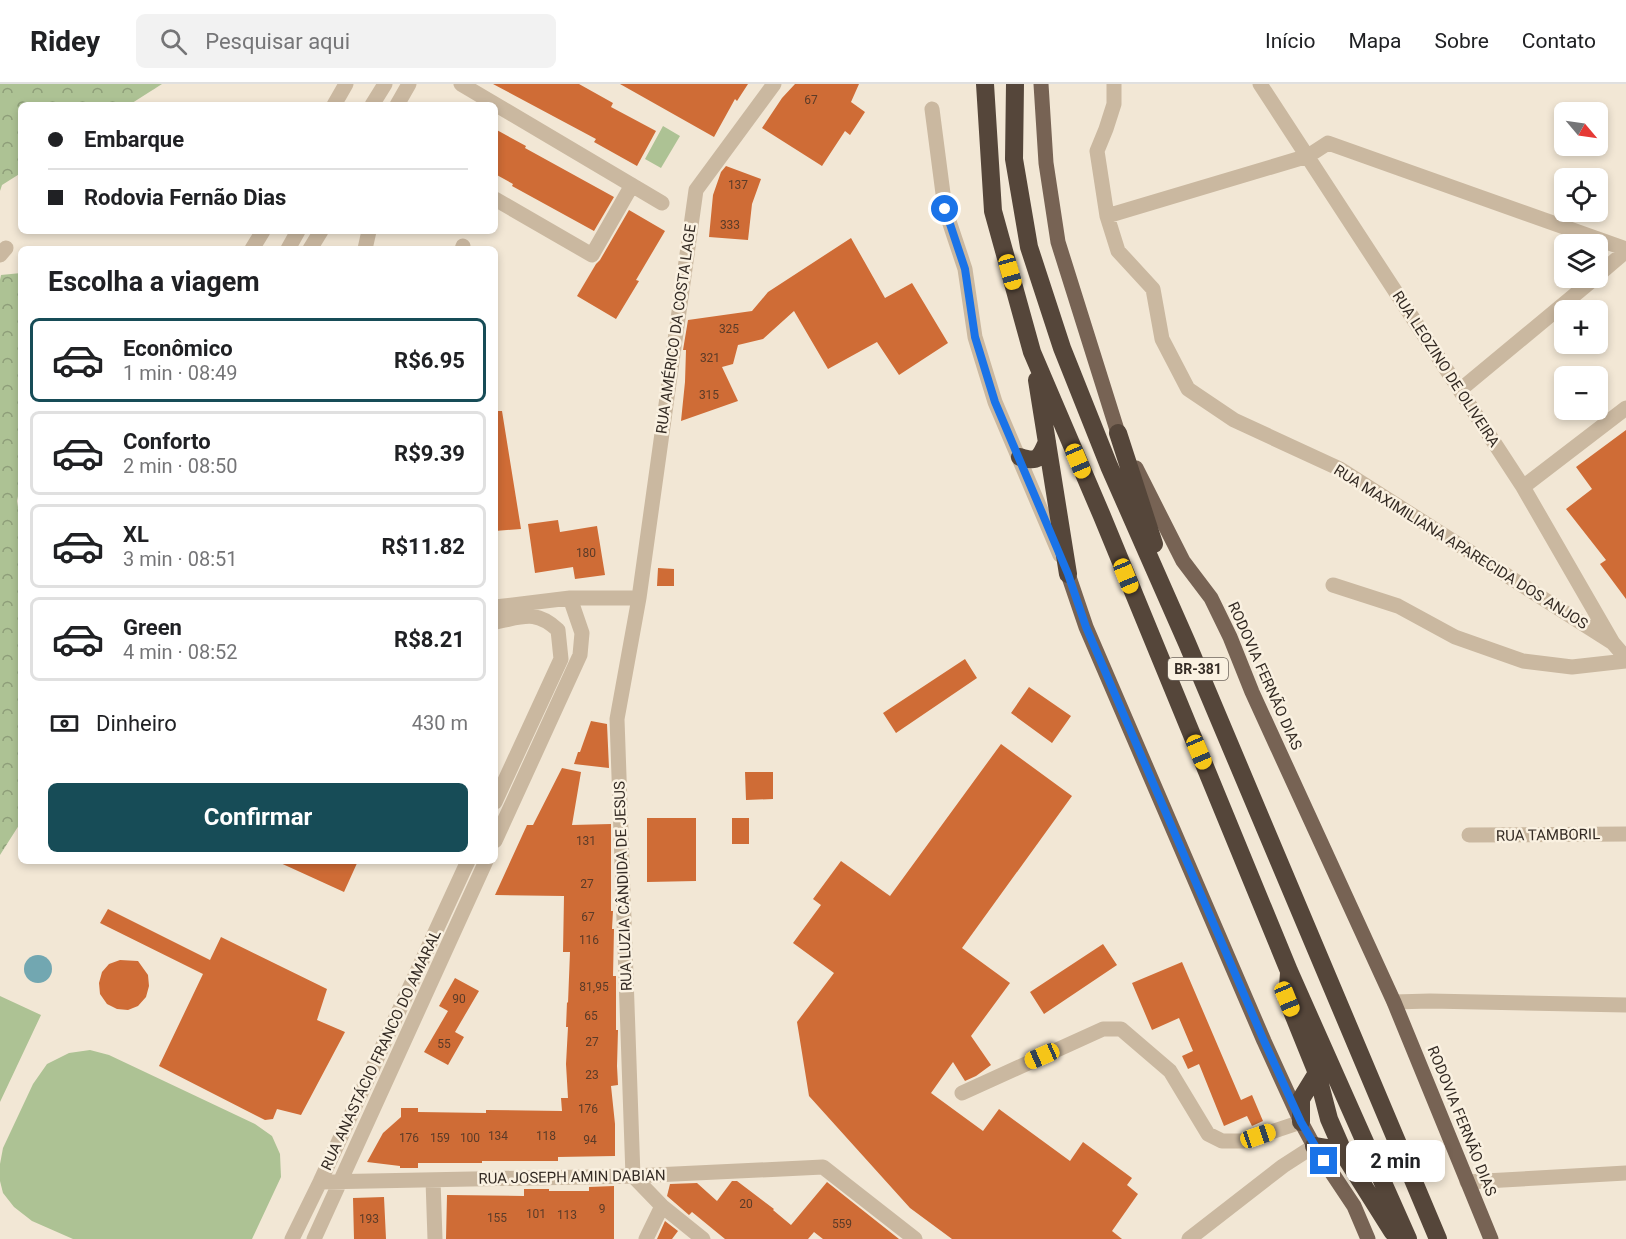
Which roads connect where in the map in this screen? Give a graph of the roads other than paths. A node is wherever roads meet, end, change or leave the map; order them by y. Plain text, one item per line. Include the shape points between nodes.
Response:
1 (346, 84) edge
2 (385, 84) edge
3 (410, 84) edge
4 (461, 84) edge
5 (774, 84) edge
6 (985, 84) edge
7 (1015, 84) edge
8 (1041, 84) edge
9 (1114, 84) edge
10 (1260, 84) edge
11 (336, 102) edge
12 (374, 102) edge
13 (399, 102) edge
14 (491, 102) edge
15 (498, 106) edge
16 (932, 109) dead end
17 (1308, 156) junction
18 (632, 185) junction
19 (498, 201) edge
20 (662, 202) dead end
21 (1107, 216) junction
22 (1626, 250) edge
23 (1608, 266) edge
24 (1582, 288) edge
25 (1032, 352) junction
26 (1460, 390) junction
27 (1626, 408) edge
28 (1118, 433) junction
29 (1047, 442) junction
30 (1020, 457) junction
31 (1523, 487) junction
32 (1068, 574) junction
33 (1333, 585) dead end
34 (570, 598) junction
35 (639, 598) junction
36 (498, 607) edge
37 (498, 622) edge
38 (1187, 643) junction
39 (1614, 643) junction
40 (1626, 659) edge
41 (498, 796) edge
42 (498, 834) edge
43 (1626, 834) edge
44 (1469, 836) dead end
45 (467, 864) edge
46 (485, 864) edge
47 (1289, 971) junction
48 (1394, 1002) junction
49 (1626, 1005) edge
50 (1317, 1073) junction
51 (962, 1093) dead end
52 (1301, 1122) junction
53 (1314, 1146) junction
54 (1346, 1158) junction
55 (1626, 1173) edge
56 (633, 1176) junction
57 (433, 1180) junction
58 (341, 1181) junction
59 (320, 1182) junction
60 (1467, 1182) junction
61 (662, 1206) junction
62 (292, 1239) edge
63 (314, 1239) edge
64 (435, 1239) edge
65 (646, 1239) edge
66 (703, 1239) edge
67 (915, 1239) edge
68 (1189, 1239) edge
69 (1368, 1239) edge
70 (1399, 1239) edge
71 (1408, 1239) edge
72 (1438, 1239) edge
73 (1491, 1239) edge

1 - 11 street
2 - 12 street
3 - 13 street
4 - 14 street
5 - 35 street, RUA AMÉRICO DA COSTA LAGE via 696,190
6 - 25 highway, BR-381 via 993,212
7 - 38 highway, BR-381 via 1014,159 1029,247 1062,348 1109,466
8 - 28 main road, RODOVIA FERNÃO DIAS / BR-381 via 1046,163 1058,242
9 - 21 street, RUA MAXIMILIANA APARECIDA DOS ANJOS via 1114,104 1096,151
10 - 17 street, RUA LEOZINO DE OLIVEIRA
15 - 18 street
16 - 30 street via 945,209 965,269 975,337 995,402
17 - 21 street
17 - 22 street via 1328,143
17 - 26 street, RUA LEOZINO DE OLIVEIRA
18 - 19 street via 592,255
18 - 20 street
21 - 39 street, RUA MAXIMILIANA APARECIDA DOS ANJOS via 1118,251 1153,290 1162,339 1188,389 1234,420 1340,469
22 - 23 street
24 - 26 street
25 - 29 highway, BR-381
25 - 47 highway, BR-381
26 - 31 street, RUA LEOZINO DE OLIVEIRA
27 - 31 street
28 - 38 highway
28 - 48 main road, RODOVIA FERNÃO DIAS / BR-381 via 1183,561 1211,598 1230,637
29 - 30 highway via 1035,460
29 - 32 highway, BR-381
30 - 32 street
31 - 39 street, RUA LEOZINO DE OLIVEIRA
32 - 52 main road, BR-381 via 1086,627
33 - 40 street via 1398,606 1455,637 1523,661 1572,667
34 - 35 street
34 - 36 street
34 - 42 street via 582,633 580,655
35 - 56 street, RUA LUZIA CÂNDIDA DE JESUS via 616,719
37 - 41 street via 535,616 548,621 558,630 561,659
38 - 72 highway, BR-381
39 - 40 street, RUA LEOZINO DE OLIVEIRA
43 - 44 street, RUA TAMBORIL
45 - 59 street, RUA ANASTÁCIO FRANCO DO AMARAL
46 - 58 street, RUA ANASTÁCIO FRANCO DO AMARAL
47 - 50 highway via 1287,999
47 - 71 highway, BR-381
48 - 49 street
48 - 60 main road, RODOVIA FERNÃO DIAS
50 - 52 highway via 1301,1099
50 - 54 highway via 1329,1119
51 - 52 street via 1102,1029 1121,1029 1170,1071 1208,1134 1222,1141 1244,1141
52 - 53 main road, BR-381
53 - 54 highway via 1332,1149
53 - 68 street
53 - 69 main road, BR-381 via 1354,1206
54 - 70 highway
55 - 60 street
56 - 57 street, RUA JOSEPH AMIN DABIAN
56 - 61 street
56 - 67 street, RUA JOSEPH AMIN DABIAN via 824,1167
57 - 58 street, RUA JOSEPH AMIN DABIAN
57 - 64 street
58 - 59 street, RUA JOSEPH AMIN DABIAN
58 - 63 street, RUA ANASTÁCIO FRANCO DO AMARAL
59 - 62 street, RUA ANASTÁCIO FRANCO DO AMARAL
60 - 73 main road, RODOVIA FERNÃO DIAS
61 - 65 street
61 - 66 street

